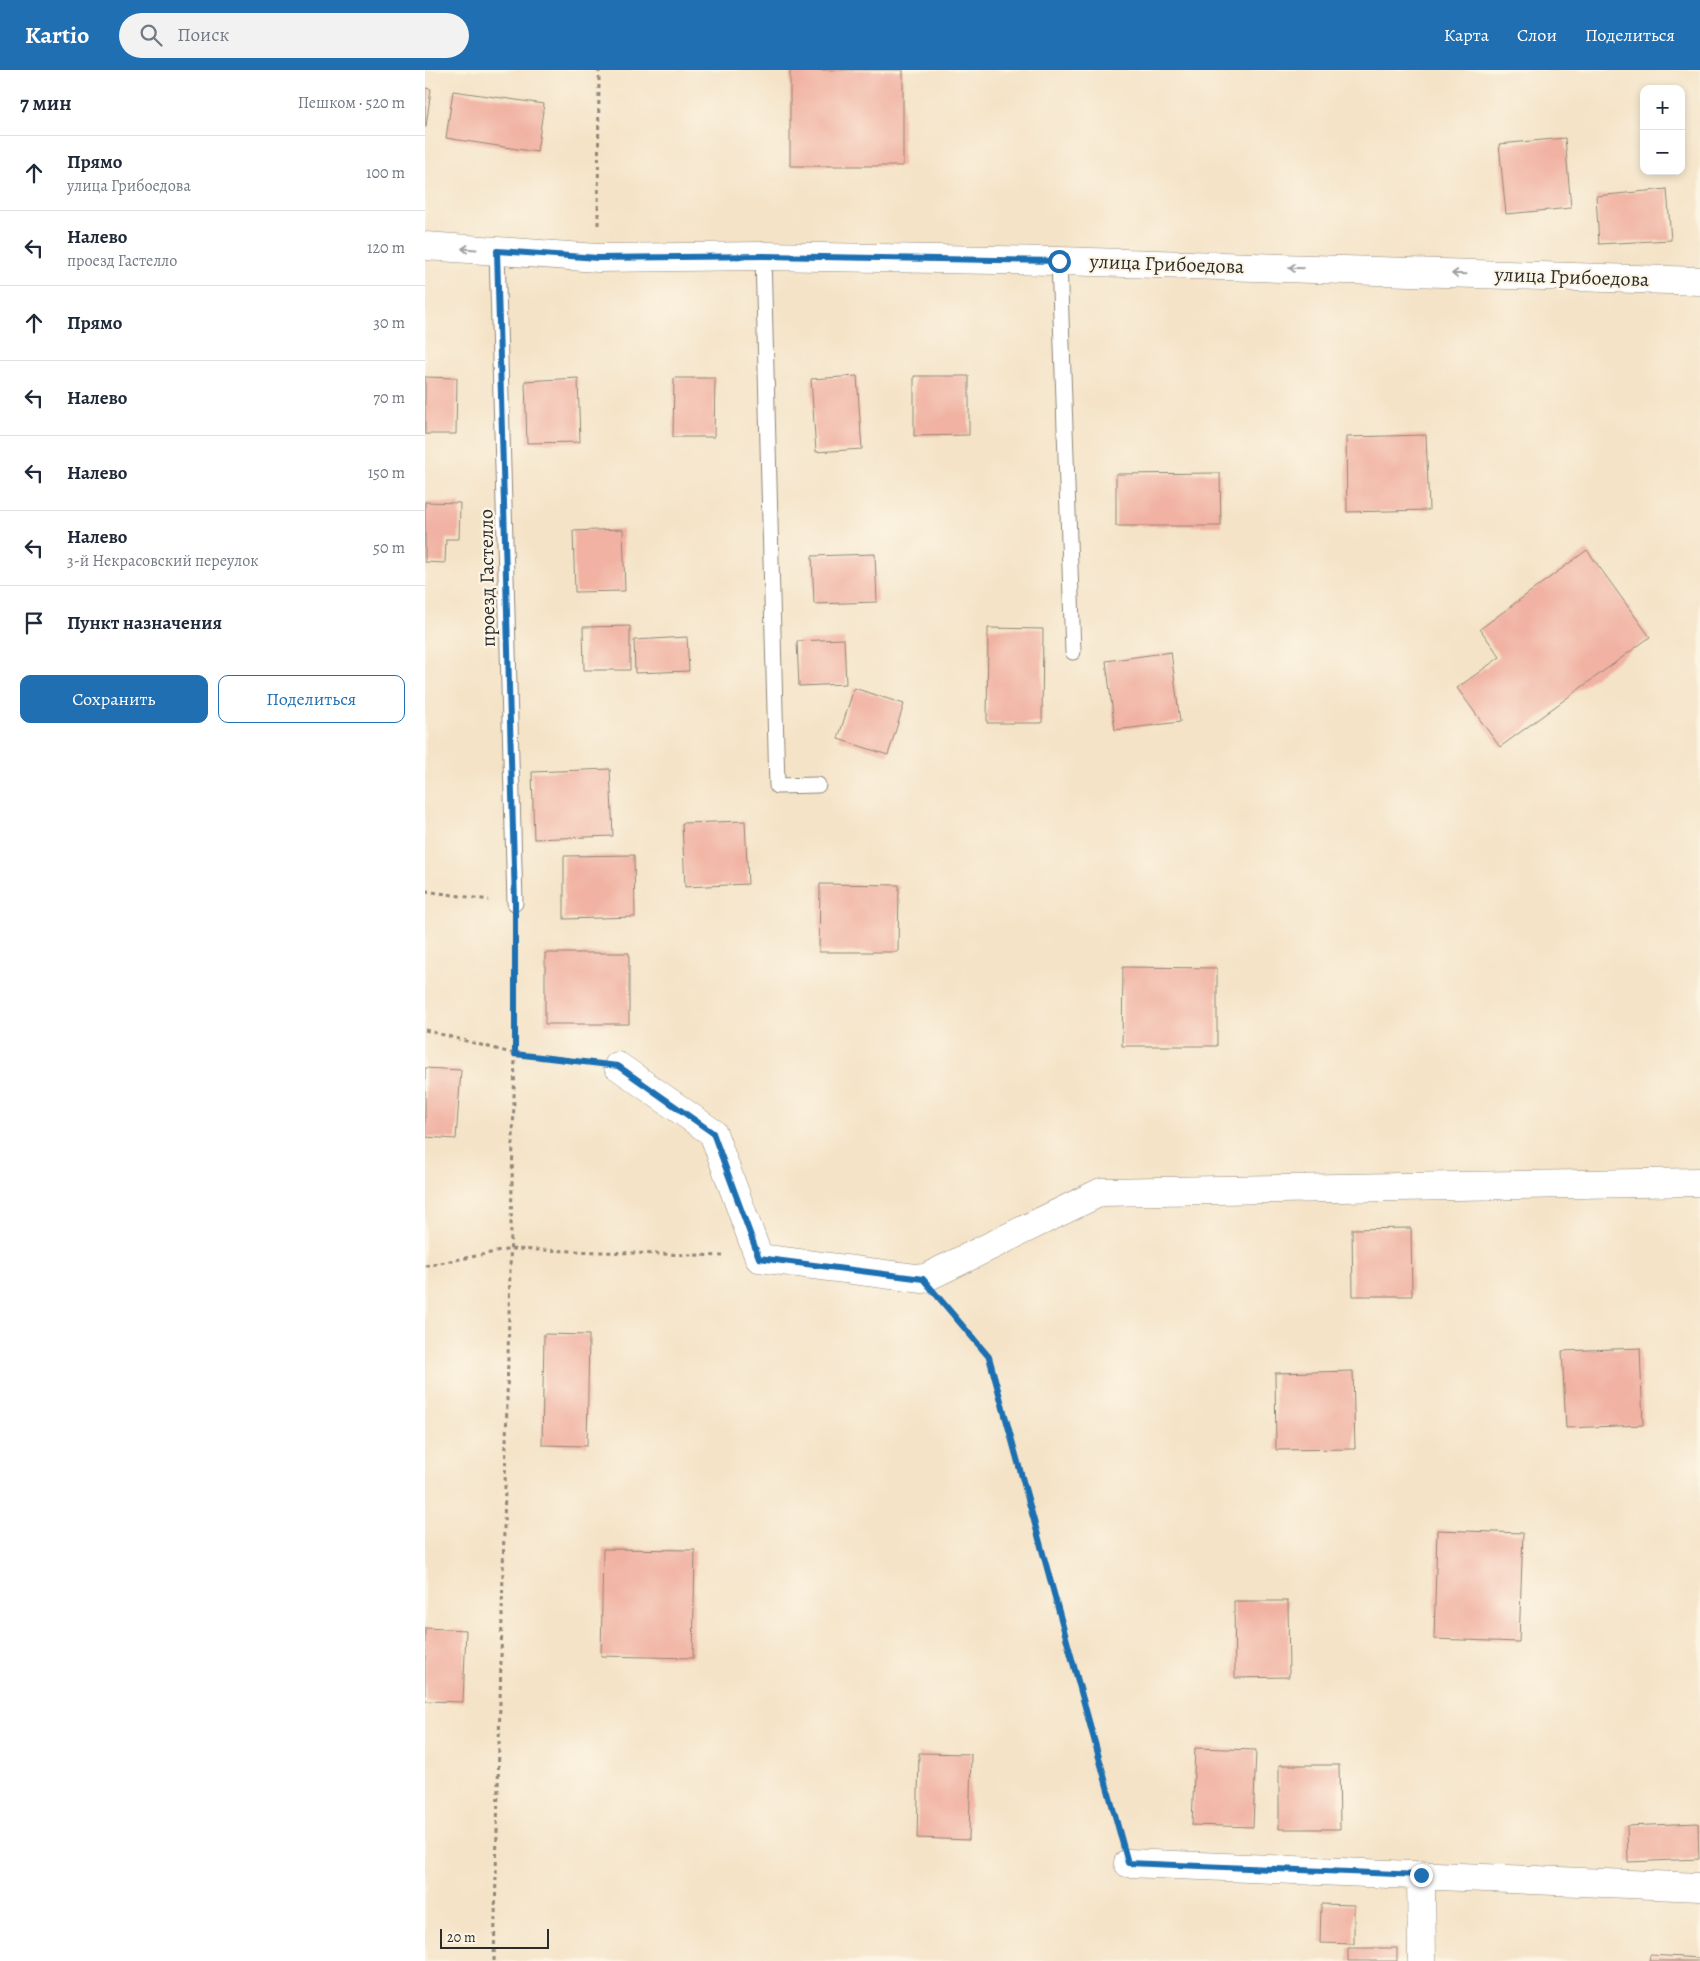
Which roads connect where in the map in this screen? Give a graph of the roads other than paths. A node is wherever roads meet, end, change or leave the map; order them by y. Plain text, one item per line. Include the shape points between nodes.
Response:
1 (425, 246) edge
2 (497, 251) junction
3 (763, 256) junction
4 (1059, 261) junction
5 (1700, 282) edge
6 (1073, 652) dead end
7 (818, 786) dead end
8 (515, 903) road end
9 (618, 1066) road end
10 (1700, 1182) edge
11 (1128, 1863) road end
12 (1421, 1875) junction
13 (1700, 1887) edge
14 (1422, 1961) edge

2 -> 1 street, улица Грибоедова
2 - 3 street, улица Грибоедова via 598,258
2 - 8 lane, проезд Гастелло
3 - 4 street, улица Грибоедова
3 - 7 lane via 777,786
5 -> 4 street, улица Грибоедова
4 - 6 lane
9 - 10 street via 713,1133 759,1258 923,1279 1101,1192
11 - 12 street
12 - 13 street
12 - 14 street

